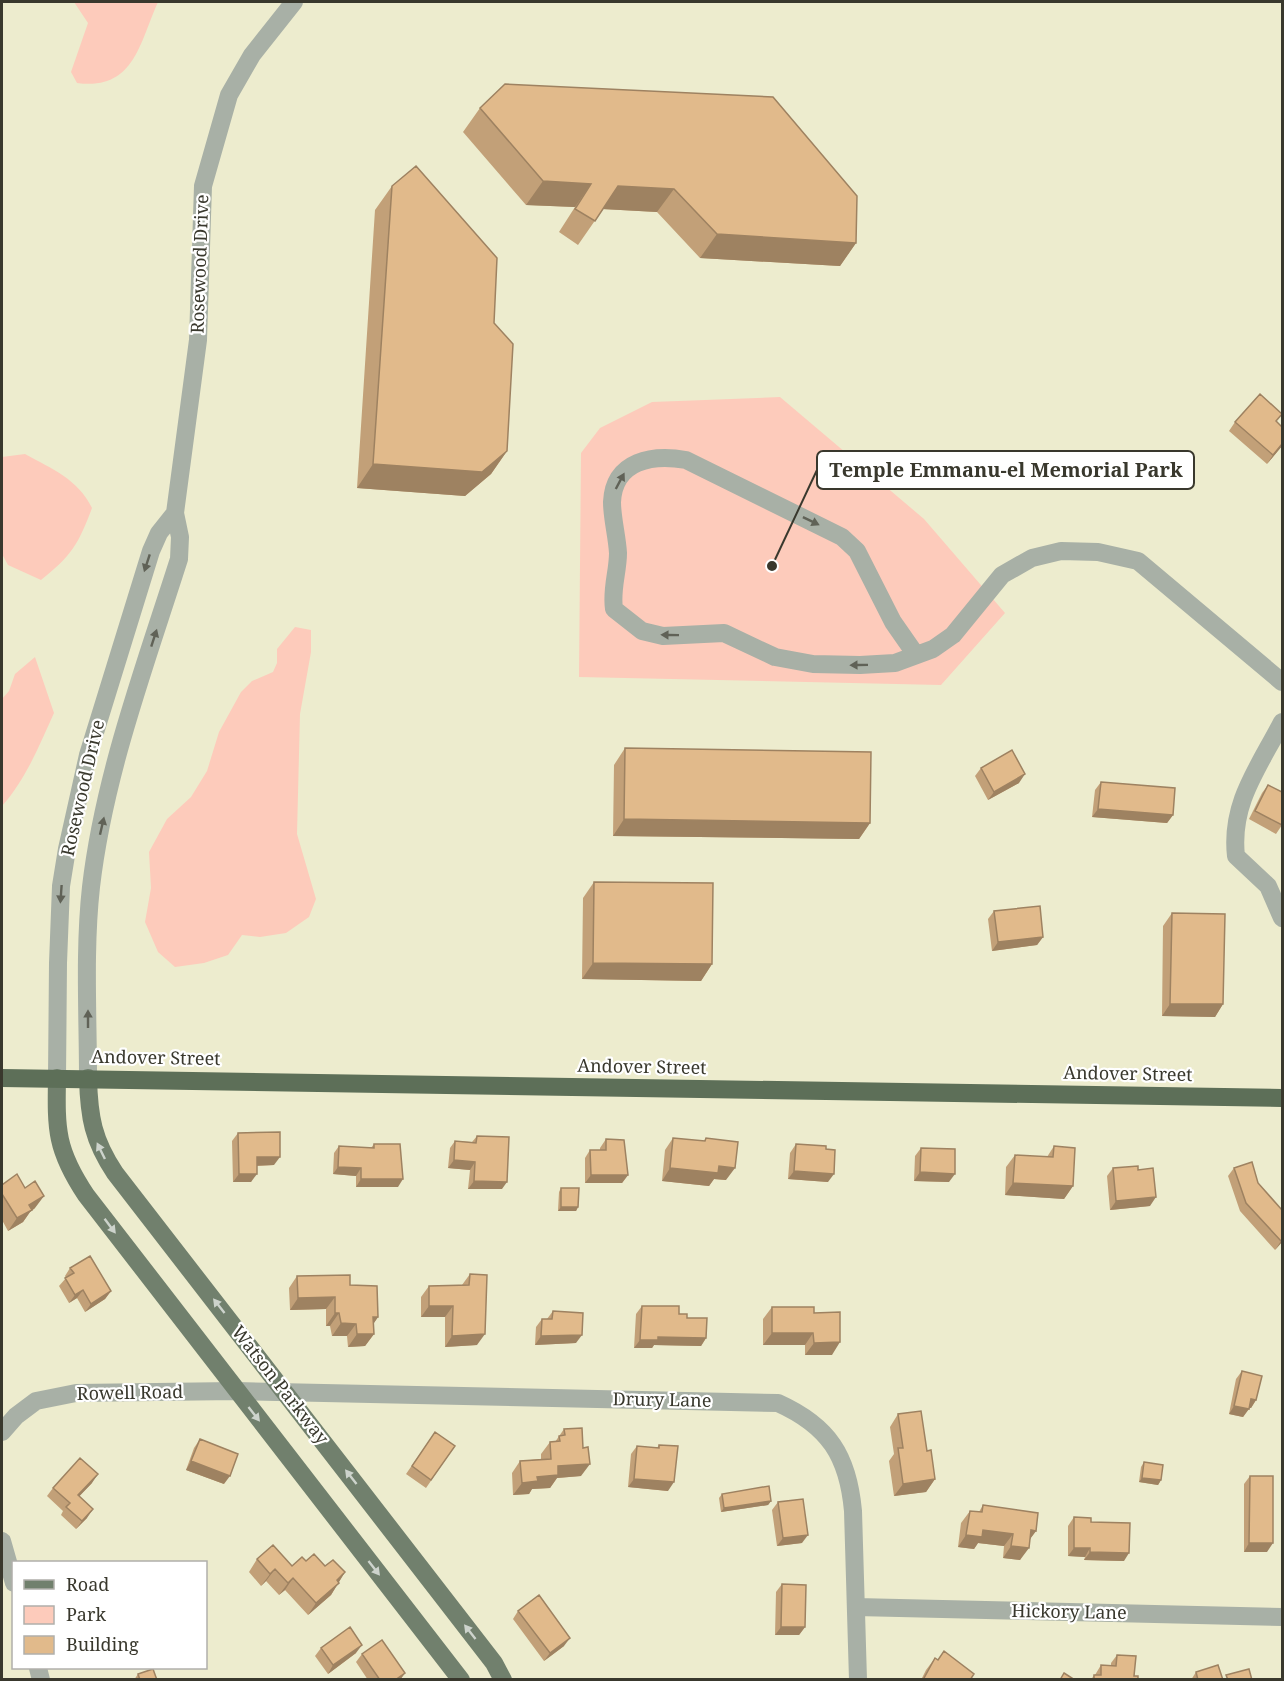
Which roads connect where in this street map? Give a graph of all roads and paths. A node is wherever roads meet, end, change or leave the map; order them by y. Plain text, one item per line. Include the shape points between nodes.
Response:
1 (294, 2) edge
2 (175, 513) junction
3 (916, 655) junction
4 (1282, 682) edge
5 (1282, 722) edge
6 (1282, 918) edge
7 (2, 1078) edge
8 (57, 1078) junction
9 (88, 1078) junction
10 (1282, 1098) edge
11 (236, 1391) junction
12 (286, 1393) junction
13 (2, 1432) edge
14 (2, 1540) edge
15 (12, 1576) edge
16 (856, 1607) junction
17 (1282, 1617) edge
18 (461, 1680) edge
19 (503, 1680) edge
20 (858, 1680) edge

1 - 2 street, Rosewood Drive via 252,55 229,95 203,186 198,340
2 -> 8 street, Rosewood Drive via 159,533 148,562 88,755 67,849 61,886
9 -> 2 street, Rosewood Drive via 87,963 96,854 116,762 179,559
3 -> 3 street via 894,663 813,664 775,657 724,633 663,636 642,631 614,609 612,593 618,555 612,500 620,478 631,465 646,458 686,460 842,537 857,551 893,622
3 - 4 street via 933,650 953,635 1002,575 1012,569 1032,558 1061,551 1098,552 1138,561
5 - 6 street via 1240,802 1234,838 1236,856 1268,886
7 - 8 highway, Andover Street
8 - 9 highway, Andover Street
8 -> 11 main road, Watson Parkway via 56,1128 61,1151 74,1176
9 - 10 highway, Andover Street
12 -> 9 main road, Watson Parkway via 105,1158 89,1116
11 - 12 street, Drury Lane
11 - 13 street, Rowell Road via 76,1393 36,1401
11 -> 18 main road, Watson Parkway
12 - 16 street, Drury Lane via 778,1403 816,1425 831,1440 843,1462 852,1499
19 -> 12 main road, Watson Parkway via 488,1655
14 - 15 street
16 - 17 street, Hickory Lane
16 - 20 street, Drury Lane

